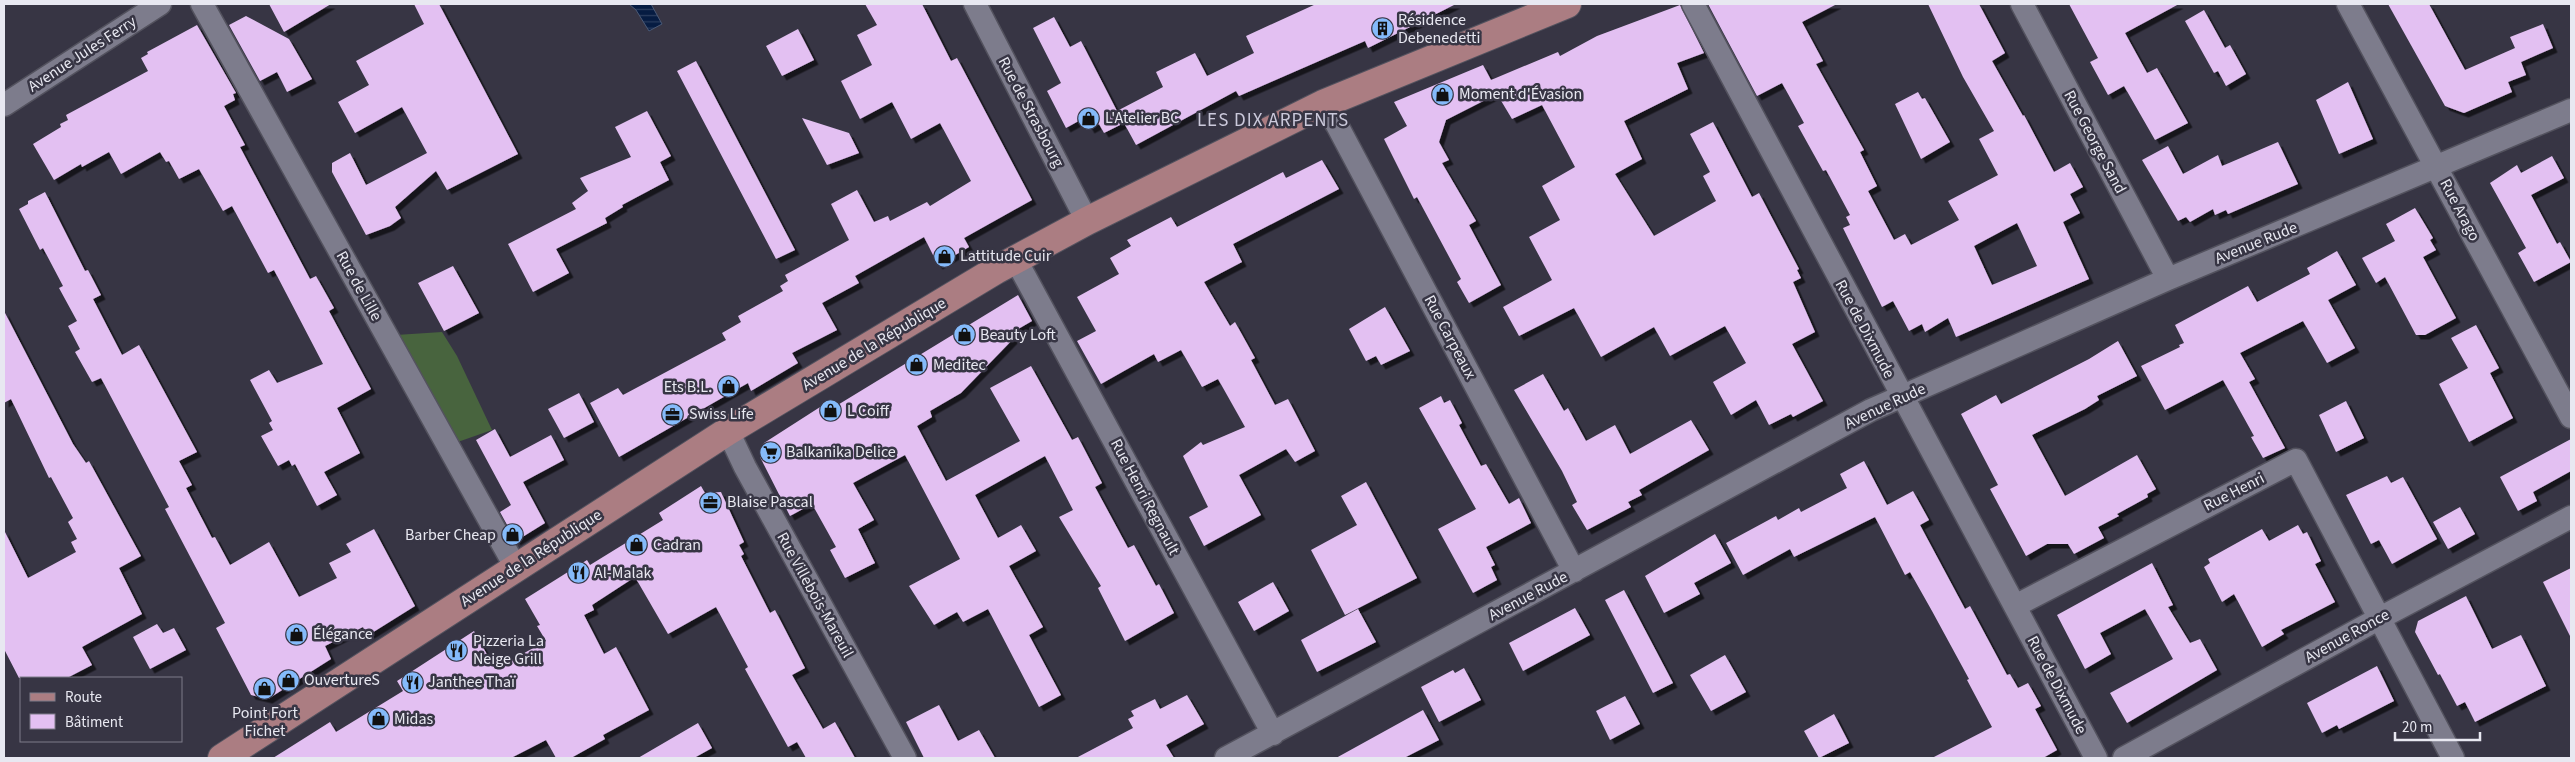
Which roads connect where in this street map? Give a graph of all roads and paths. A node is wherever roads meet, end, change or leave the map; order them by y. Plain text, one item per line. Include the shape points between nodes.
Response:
1 (160, 4) edge
2 (202, 4) edge
3 (975, 4) edge
4 (1567, 4) edge
5 (1693, 4) edge
6 (2022, 4) edge
7 (2348, 4) edge
8 (1323, 104) junction
9 (4, 105) edge
10 (2571, 110) edge
11 (2437, 168) junction
12 (1087, 221) junction
13 (1016, 260) junction
14 (2168, 279) junction
15 (1901, 398) junction
16 (2571, 417) edge
17 (728, 431) junction
18 (2571, 517) edge
19 (516, 568) junction
20 (1574, 571) junction
21 (2015, 606) junction
22 (2380, 618) junction
23 (1273, 734) junction
24 (222, 758) edge
25 (905, 758) edge
26 (1226, 758) edge
27 (2096, 758) edge
28 (2124, 758) edge
29 (2453, 758) edge

1 - 9 street, Avenue Jules Ferry
2 - 19 street, Rue de Lille
3 - 12 street, Rue de Strasbourg
4 - 8 main road, Avenue de la République
5 - 15 street, Rue de Dixmude
6 - 14 street, Rue George Sand
7 - 11 street, Rue Arago
8 - 12 main road, Avenue de la République
8 - 20 street, Rue Carpeaux
10 - 11 street, Avenue Rude
11 - 14 street, Avenue Rude
11 - 16 street, Rue Arago
12 - 13 main road, Avenue de la République
13 - 17 main road, Avenue de la République
13 - 23 street, Rue Henri Regnault
14 - 15 street, Avenue Rude
15 - 20 street, Avenue Rude via 1871,410
15 - 21 street, Rue de Dixmude
17 - 19 main road, Avenue de la République
17 - 25 street, Rue Villebois-Mareuil
18 - 22 street, Avenue Ronce
19 - 24 main road, Avenue de la République
20 - 23 street, Avenue Rude
21 - 22 street, Rue Henri via 2296,460
21 - 27 street, Rue de Dixmude
22 - 28 street, Avenue Ronce
22 - 29 street
23 - 26 street, Avenue Rude

